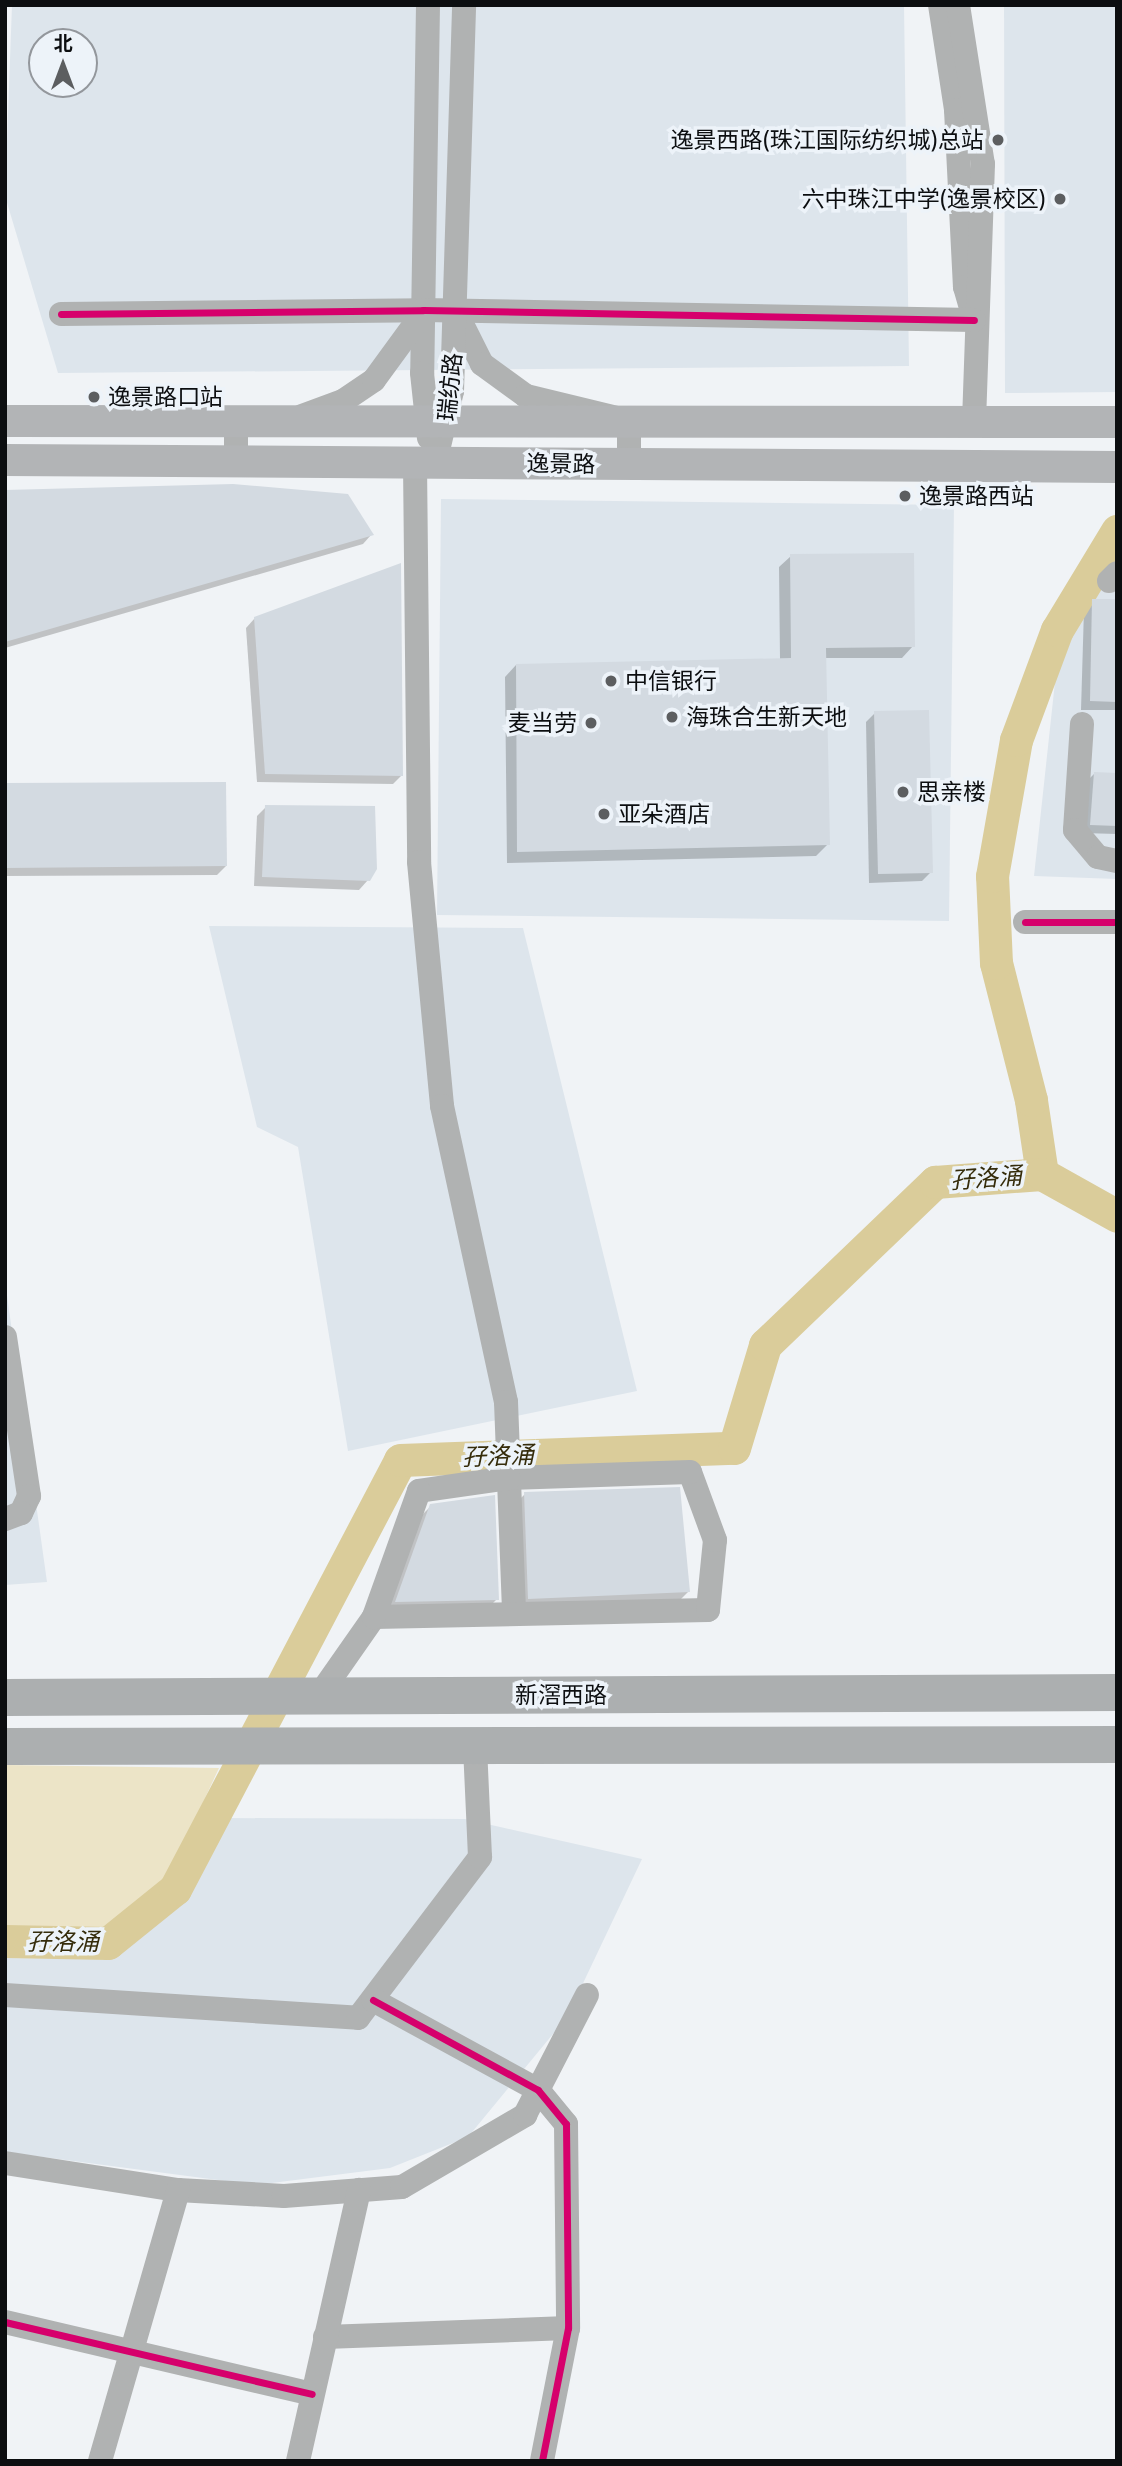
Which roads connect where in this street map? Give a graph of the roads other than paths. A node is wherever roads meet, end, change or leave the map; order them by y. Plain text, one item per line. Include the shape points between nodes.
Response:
1 (428, 5) edge
2 (464, 5) edge
3 (940, 5) edge
4 (958, 5) edge
5 (423, 310) junction
6 (456, 311) junction
7 (61, 314) dead end
8 (974, 320) junction
9 (236, 420) junction
10 (288, 420) junction
11 (5, 421) edge
12 (437, 421) junction
13 (629, 421) junction
14 (974, 422) junction
15 (1117, 422) edge
16 (5, 460) edge
17 (236, 462) junction
18 (425, 463) junction
19 (629, 465) junction
20 (1117, 467) edge
21 (1082, 724) dead end
22 (1117, 861) edge
23 (1025, 922) dead end
24 (1117, 922) edge
25 (5, 1336) edge
26 (509, 1478) junction
27 (5, 1519) edge
28 (514, 1614) junction
29 (374, 1617) junction
30 (1117, 1692) edge
31 (5, 1697) edge
32 (318, 1697) junction
33 (1117, 1744) edge
34 (475, 1745) junction
35 (5, 1746) edge
36 (5, 1995) edge
37 (586, 1995) dead end
38 (373, 2000) junction
39 (538, 2090) junction
40 (5, 2163) edge
41 (178, 2190) junction
42 (359, 2190) junction
43 (5, 2322) edge
44 (568, 2328) junction
45 (325, 2337) junction
46 (132, 2351) junction
47 (312, 2393) junction
48 (100, 2461) edge
49 (298, 2461) edge
50 (542, 2461) edge

1 - 5 street
2 - 6 street, 瑞纺路
3 - 8 street via 956,110 965,286
4 - 8 street via 983,164 982,290
5 - 6 street
5 - 7 street
5 - 10 street via 389,367 369,384 344,401
5 - 12 street
6 - 8 street
6 - 12 street, 瑞纺路
6 - 13 street via 468,344 496,377 558,408
8 - 14 street
9 - 10 main road, 逸景路
9 - 11 main road, 逸景路
9 - 17 street
10 - 12 main road, 逸景路
12 - 13 main road, 逸景路
12 - 18 street, 瑞纺路
13 - 14 main road, 逸景路
13 - 19 street
14 - 15 main road, 逸景路
16 - 17 main road, 逸景路
17 - 18 main road, 逸景路
18 - 19 main road, 逸景路
18 - 26 street, 瑞纺路 via 419,862 442,1106 506,1402
19 - 20 main road, 逸景路
21 - 22 street via 1074,830 1097,857
23 - 24 street
25 - 27 street via 29,1496 21,1513
26 - 28 street, 瑞纺路
26 - 28 street via 690,1472 715,1540 708,1610
26 - 29 street via 419,1491
28 - 29 street
29 - 32 street
30 - 32 highway, 新滘西路
31 - 32 highway, 新滘西路
33 - 34 highway
34 - 35 highway
34 - 38 street via 480,1857
36 - 38 street via 358,2018
37 - 39 street
38 - 39 street
39 - 42 street via 525,2115 402,2187
39 - 44 street via 566,2124
40 - 41 street
41 - 42 street via 284,2196
41 - 46 street
42 - 45 street
43 - 46 street
44 - 45 street
44 - 50 street
45 - 47 street
46 - 47 street
46 - 48 street
47 - 49 street

